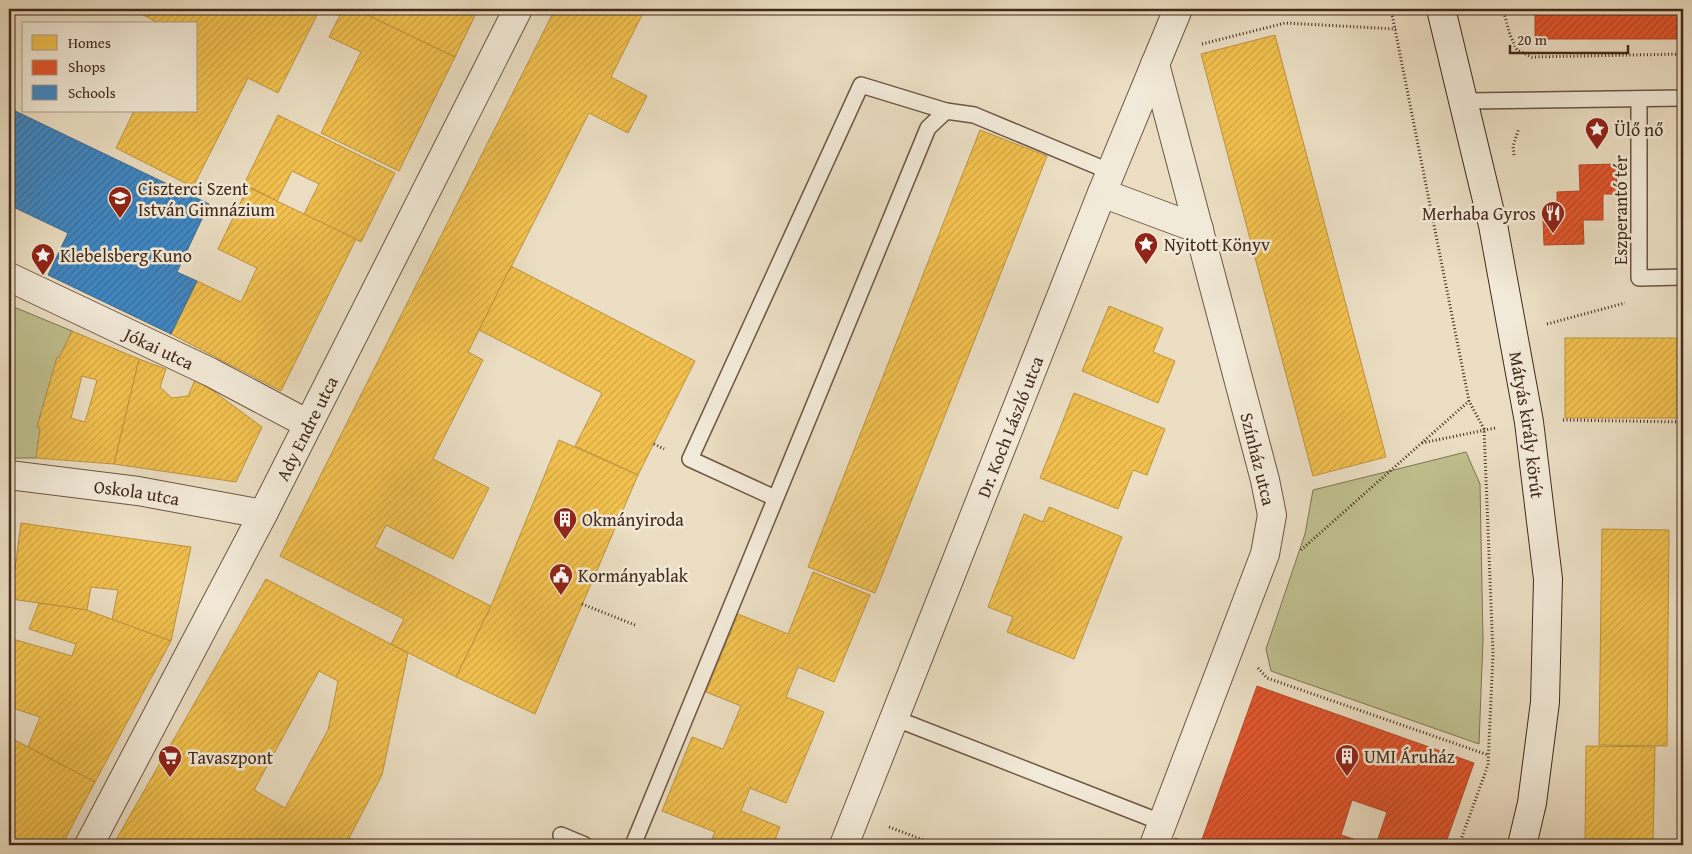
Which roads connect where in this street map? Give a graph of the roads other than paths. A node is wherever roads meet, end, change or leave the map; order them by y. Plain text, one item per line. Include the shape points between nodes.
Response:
1 (518, 9) edge
2 (1178, 9) edge
3 (1441, 9) edge
4 (1155, 64) junction
5 (1640, 98) junction
6 (1683, 98) edge
7 (1465, 102) junction
8 (946, 111) junction
9 (1106, 182) junction
10 (1199, 230) junction
11 (1683, 276) edge
12 (9, 278) edge
13 (308, 424) junction
14 (9, 475) edge
15 (775, 498) junction
16 (263, 514) junction
17 (894, 718) junction
18 (1158, 834) edge
19 (560, 835) dead end
20 (89, 845) edge
21 (586, 845) edge
22 (632, 845) edge
23 (844, 845) edge
24 (1522, 845) edge

1 - 13 street, Ady Endre utca
2 - 4 street, Dr. Koch László utca
3 - 7 street, Mátyás király körút
4 - 9 street, Dr. Koch László utca
4 - 10 street, Színház utca
5 - 6 lane
5 - 7 lane
5 - 11 lane, Eszperantó tér via 1639,278
7 - 24 street, Mátyás király körút via 1493,224 1529,422 1548,579 1548,638 1540,753
8 - 9 lane via 974,114
8 - 15 lane via 928,128
8 - 15 lane via 861,85 690,459
9 - 10 street
9 - 17 street, Dr. Koch László utca
10 - 18 street, Színház utca via 1272,515 1261,563
12 - 13 street, Jókai utca via 210,372
13 - 16 street, Ady Endre utca
14 - 16 street, Oskola utca via 138,491
15 - 22 lane
16 - 20 street, Ady Endre utca
17 - 18 lane
17 - 23 street, Dr. Koch László utca
19 - 21 lane

